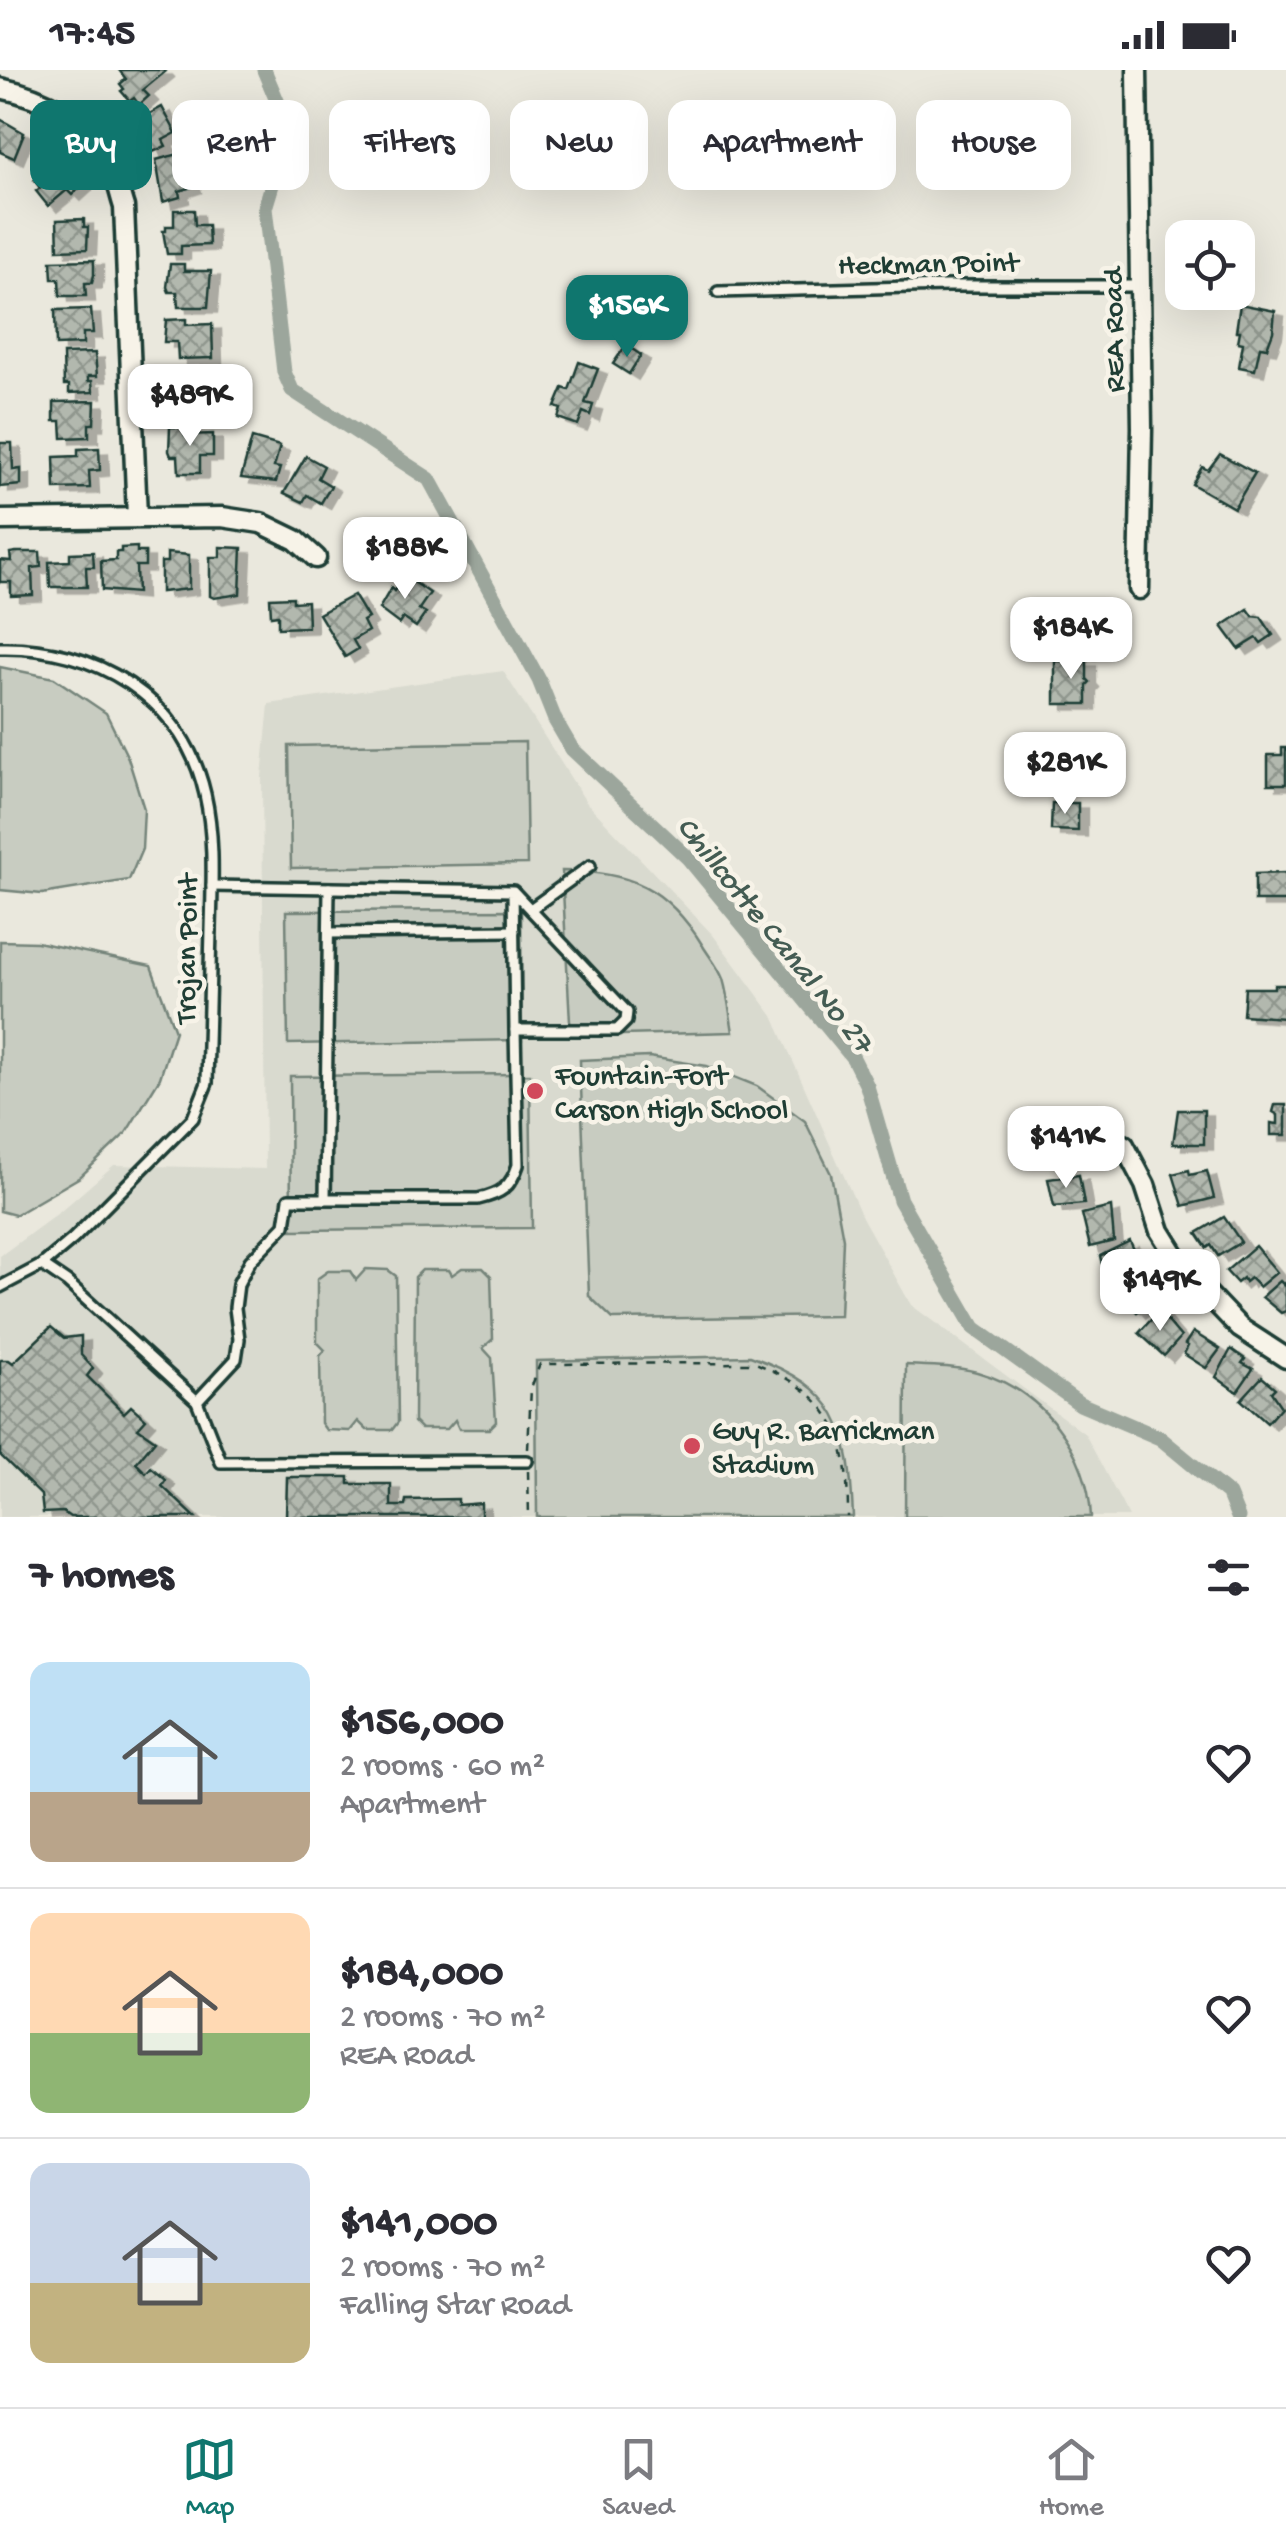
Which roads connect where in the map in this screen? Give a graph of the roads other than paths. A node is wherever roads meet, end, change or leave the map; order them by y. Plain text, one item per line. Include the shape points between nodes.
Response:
1 (1137, 70) edge
2 (0, 88) edge
3 (1138, 286) junction
4 (718, 292) dead end
5 (137, 517) junction
6 (0, 520) edge
7 (316, 558) dead end
8 (1139, 589) dead end
9 (0, 648) edge
10 (590, 866) dead end
11 (212, 886) junction
12 (329, 888) junction
13 (513, 891) junction
14 (532, 908) junction
15 (514, 931) junction
16 (328, 933) junction
17 (515, 1030) junction
18 (1124, 1145) dead end
19 (325, 1199) junction
20 (42, 1265) junction
21 (0, 1287) edge
22 (1286, 1358) edge
23 (197, 1401) junction
24 (527, 1462) road end

1 - 3 street, REA Road
2 - 5 street via 36,95 76,121 109,161 124,207
3 - 4 lane, Heckman Point
3 - 8 street, REA Road
5 - 6 street
5 - 7 street via 260,523
9 - 11 lane, Trojan Point via 77,656 152,700 193,756 205,792
10 - 14 lane
11 - 12 lane
11 - 20 lane, Trojan Point via 201,1104
12 - 13 lane
12 - 16 lane
13 - 14 lane
13 - 15 lane
14 - 17 lane via 626,1012 626,1021 616,1030
15 - 16 lane
15 - 17 lane
16 - 19 lane
17 - 19 lane via 518,1165 512,1182 478,1199
18 - 22 street via 1183,1268 1240,1328
19 - 23 lane via 289,1199 285,1225 238,1284 236,1359
20 - 21 lane, Trojan Point
20 - 23 lane
23 - 24 lane via 221,1462

